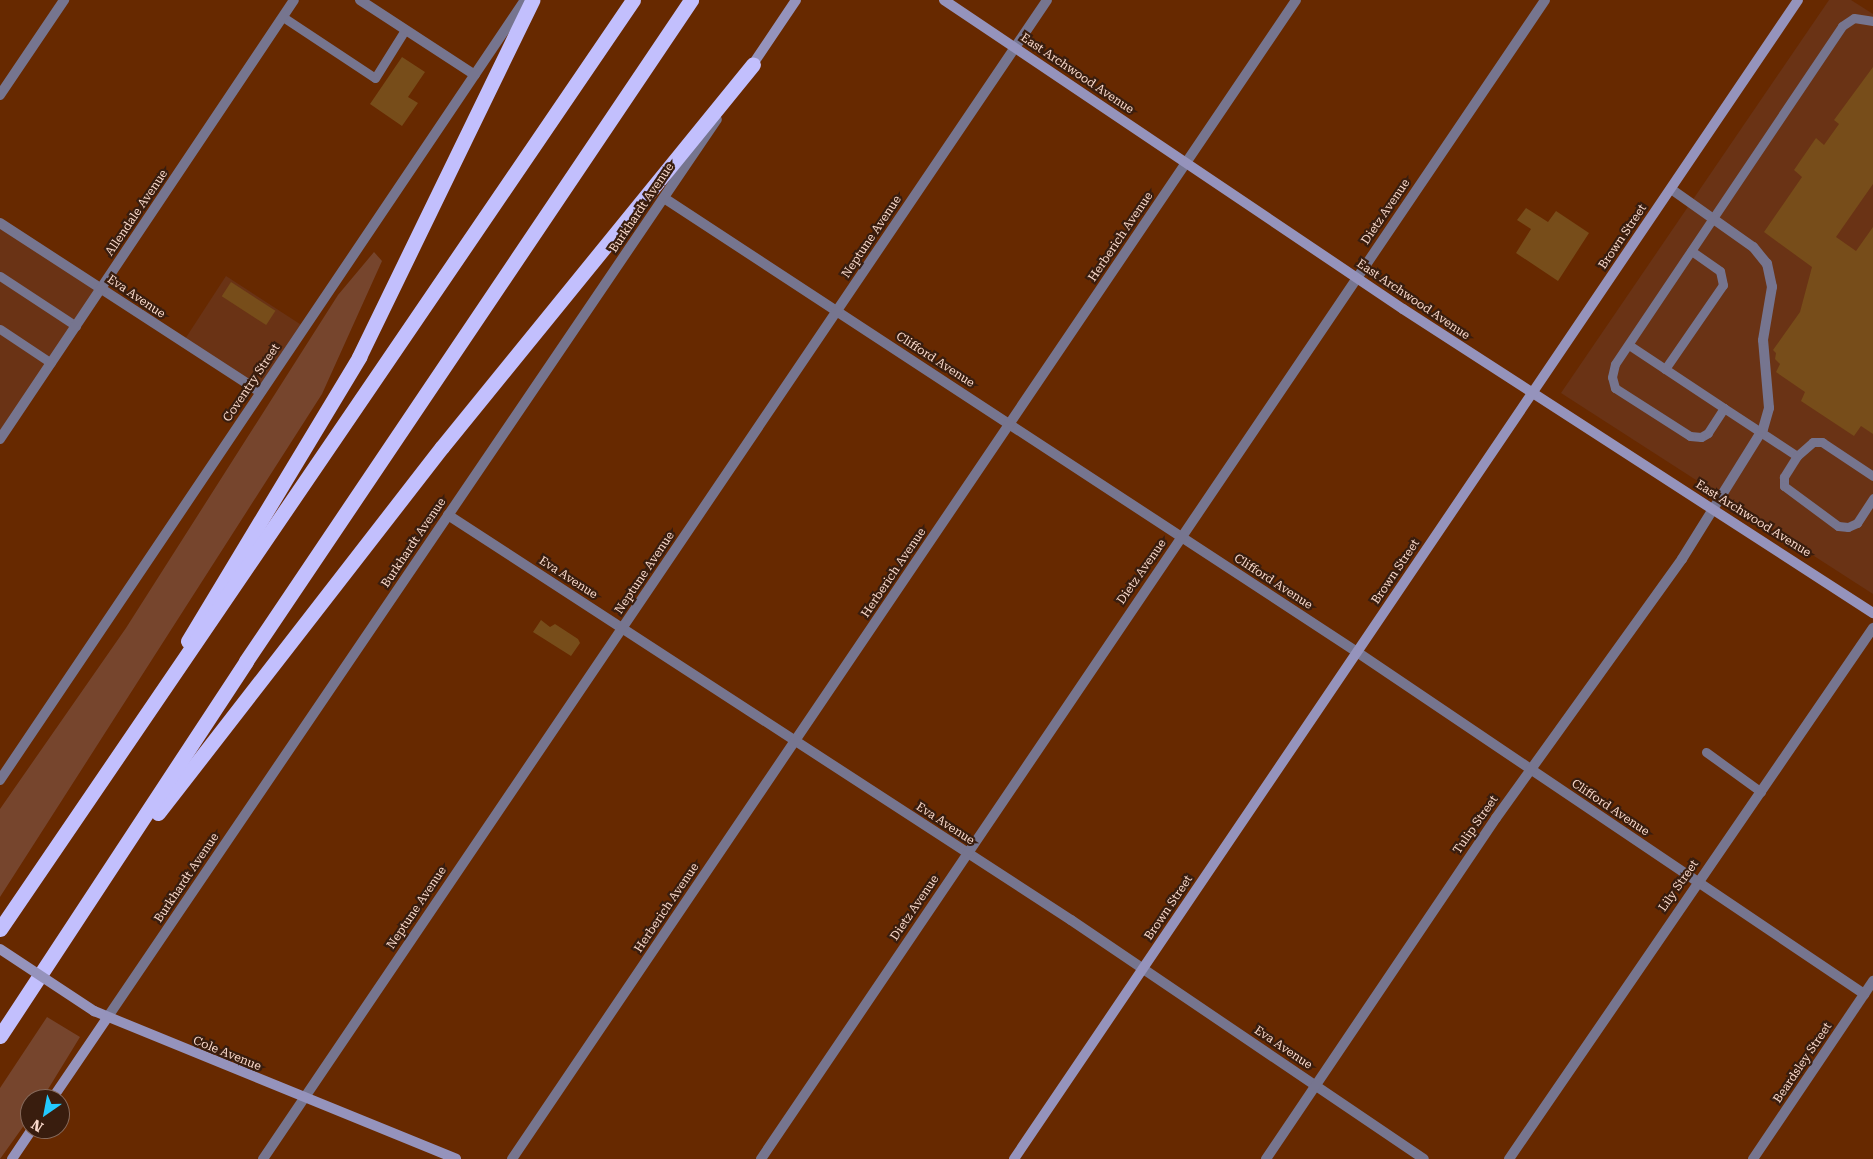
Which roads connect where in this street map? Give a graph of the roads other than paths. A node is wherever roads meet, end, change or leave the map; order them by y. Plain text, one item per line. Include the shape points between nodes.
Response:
1 (64, 0) edge
2 (294, 0) edge
3 (360, 0) edge
4 (525, 0) edge
5 (532, 0) edge
6 (633, 0) edge
7 (691, 0) edge
8 (796, 0) edge
9 (944, 0) edge
10 (1047, 0) edge
11 (1296, 0) edge
12 (1545, 0) edge
13 (1798, 0) edge
14 (283, 17) junction
15 (1873, 21) edge
16 (405, 30) junction
17 (1016, 48) junction
18 (753, 64) junction
19 (476, 75) junction
20 (0, 95) edge
21 (1187, 163) junction
22 (1671, 189) junction
23 (664, 198) junction
24 (1713, 219) junction
25 (0, 223) edge
26 (1691, 251) junction
27 (0, 276) edge
28 (1357, 277) junction
29 (101, 288) junction
30 (837, 311) junction
31 (76, 326) junction
32 (0, 329) edge
33 (1628, 344) junction
34 (51, 362) junction
35 (1665, 369) junction
36 (259, 391) junction
37 (1532, 394) junction
38 (1724, 408) junction
39 (1009, 424) junction
40 (1761, 433) junction
41 (0, 439) edge
42 (1797, 456) junction
43 (1873, 476) edge
44 (1873, 498) edge
45 (1713, 510) junction
46 (448, 515) junction
47 (1182, 537) junction
48 (1873, 613) edge
49 (1873, 628) edge
50 (622, 629) junction
51 (1357, 652) junction
52 (159, 694) junction
53 (793, 741) junction
54 (1706, 752) dead end
55 (1531, 769) junction
56 (0, 780) edge
57 (1761, 792) junction
58 (967, 853) junction
59 (1696, 882) junction
60 (94, 895) junction
61 (0, 929) edge
62 (0, 949) edge
63 (1144, 969) junction
64 (1873, 981) edge
65 (1864, 994) junction
66 (107, 1018) junction
67 (0, 1036) edge
68 (1316, 1085) junction
69 (59, 1089) edge
70 (304, 1098) junction
71 (25, 1139) edge
72 (12, 1159) edge
73 (263, 1159) edge
74 (456, 1159) edge
75 (512, 1159) edge
76 (761, 1159) edge
77 (1014, 1159) edge
78 (1266, 1159) edge
79 (1424, 1159) edge
80 (1509, 1159) edge
81 (1753, 1159) edge

1 - 20 street
2 - 14 street, Allendale Avenue
3 - 16 street
4 - 19 street, Coventry Street
5 - 52 highway via 359,357 289,477 224,577
6 - 52 highway via 207,630
7 - 60 highway via 246,661
8 - 18 main road, Burkhardt Avenue
9 - 17 main road, East Archwood Avenue
10 - 17 street, Neptune Avenue
11 - 21 street, Herberich Avenue
12 - 28 street, Dietz Avenue
13 - 22 main road, Brown Street
14 - 16 lane via 375,78
14 - 29 street, Allendale Avenue
15 - 24 lane via 1854,18 1842,26
16 - 19 street
17 - 21 main road, East Archwood Avenue
17 - 30 street, Neptune Avenue
18 - 23 street, Burkhardt Avenue
18 - 60 highway via 442,447
19 - 36 street, Coventry Street
21 - 28 main road, East Archwood Avenue
21 - 39 street, Herberich Avenue
22 - 24 street, Tulip Street
22 - 37 main road, Brown Street
23 - 30 street, Clifford Avenue
23 - 46 street, Burkhardt Avenue
24 - 26 lane
24 - 40 street, Tulip Street via 1753,247 1767,264 1772,287 1763,340 1769,408
25 - 29 street, Eva Avenue
26 - 33 lane
26 - 35 lane via 1720,271 1723,285
27 - 31 lane
28 - 37 main road, East Archwood Avenue
28 - 47 street, Dietz Avenue
29 - 31 street, Allendale Avenue
29 - 36 street, Eva Avenue
30 - 39 street, Clifford Avenue
30 - 50 street, Neptune Avenue
31 - 34 street, Allendale Avenue
32 - 34 lane
33 - 35 lane
33 - 38 lane via 1615,364 1612,376 1615,388 1690,436 1701,438 1708,433
34 - 41 street, Allendale Avenue
35 - 38 lane
36 - 56 street, Coventry Street
37 - 45 main road, East Archwood Avenue
37 - 51 main road, Brown Street
38 - 40 lane
39 - 47 street, Clifford Avenue
39 - 53 street, Herberich Avenue
40 - 42 lane
40 - 45 street, Tulip Street
42 - 43 lane via 1807,446 1822,442
42 - 44 lane via 1784,477 1784,486 1838,526 1857,523
45 - 48 main road, East Archwood Avenue
45 - 55 street, Tulip Street via 1619,649
46 - 50 street, Eva Avenue
46 - 66 street, Burkhardt Avenue
47 - 51 street, Clifford Avenue
47 - 58 street, Dietz Avenue
49 - 57 street, Lily Street
50 - 53 street, Eva Avenue
50 - 70 street, Neptune Avenue
51 - 55 street, Clifford Avenue
51 - 63 main road, Brown Street
52 - 61 highway
53 - 58 street, Eva Avenue
53 - 75 street, Herberich Avenue
54 - 57 lane
55 - 59 street, Clifford Avenue
55 - 68 street, Tulip Street
57 - 59 street, Lily Street
58 - 63 street, Eva Avenue
58 - 76 street, Dietz Avenue
59 - 65 street, Clifford Avenue
59 - 80 street, Lily Street
60 - 67 highway
62 - 66 main road, Cole Avenue, bridge
63 - 68 street, Eva Avenue
63 - 77 main road, Brown Street
64 - 65 street, Beardsley Street
65 - 81 street, Beardsley Street
66 - 69 main road, Burkhardt Avenue
66 - 70 main road, Cole Avenue
68 - 78 street, Tulip Street
68 - 79 street, Eva Avenue
70 - 73 street, Neptune Avenue
70 - 74 main road, Cole Avenue
71 - 72 main road

